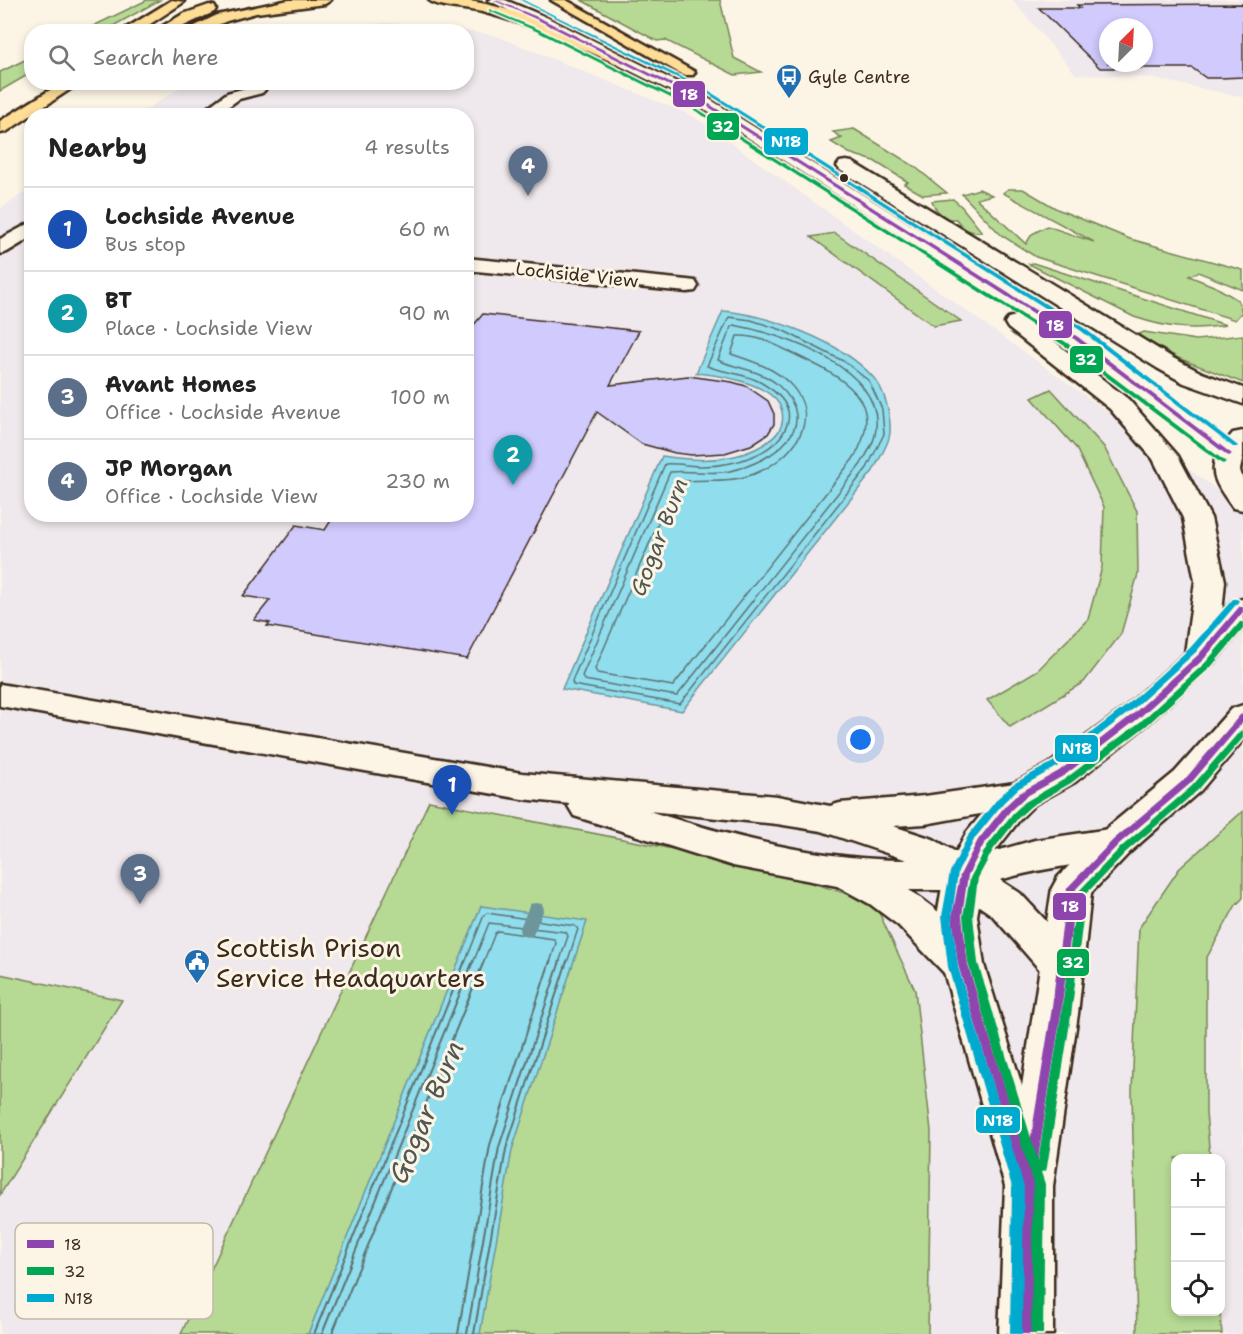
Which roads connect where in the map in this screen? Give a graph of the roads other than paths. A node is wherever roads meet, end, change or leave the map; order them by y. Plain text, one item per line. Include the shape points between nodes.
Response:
1 (182, 0) edge
2 (240, 0) edge
3 (325, 0) edge
4 (435, 0) edge
5 (494, 0) edge
6 (519, 0) edge
7 (557, 0) edge
8 (140, 24) edge
9 (174, 24) edge
10 (208, 24) edge
11 (626, 62) junction
12 (688, 72) junction
13 (74, 90) edge
14 (76, 90) edge
15 (257, 90) dead end
16 (39, 108) edge
17 (50, 108) edge
18 (216, 108) edge
19 (24, 116) edge
20 (24, 123) edge
21 (0, 128) edge
22 (0, 135) edge
23 (24, 233) edge
24 (927, 244) junction
25 (0, 248) edge
26 (474, 264) edge
27 (687, 286) dead end
28 (1243, 397) edge
29 (1236, 446) edge
30 (1243, 502) edge
31 (1243, 608) edge
32 (1202, 657) junction
33 (0, 696) edge
34 (1243, 717) edge
35 (522, 786) junction
36 (1022, 795) junction
37 (823, 818) junction
38 (1116, 843) junction
39 (845, 872) junction
40 (964, 875) junction
41 (963, 965) junction
42 (1062, 966) junction
43 (1029, 1186) junction
44 (1026, 1334) edge

1 - 8 main road
2 - 9 main road
3 - 10 main road via 238,14
4 - 11 main road via 518,20
5 - 11 street
6 - 12 street
7 - 12 main road
11 - 24 street via 697,98
12 - 28 street via 1165,363
13 - 16 main road
14 - 17 main road
15 - 18 street via 233,96
19 - 21 main road
20 - 22 main road
23 - 25 street
24 - 29 street
24 - 32 street via 987,300 1119,404 1165,456 1197,518 1210,581
26 - 27 street, Lochside View via 529,262
29 - 30 street via 1226,469 1231,486
31 - 32 street
32 - 36 street via 1136,716 1062,773
33 - 35 street
34 - 38 street via 1188,781
35 - 37 street via 777,810
35 - 39 street via 733,852
36 - 37 street via 925,810
36 - 40 street via 981,842
37 - 40 street via 919,849
38 - 40 street via 1035,855
38 - 42 street via 1072,888
39 - 40 street
39 - 41 street via 909,909
40 - 41 street via 957,916
40 - 42 street via 1006,903
41 - 43 street
42 - 43 street
43 - 44 street

